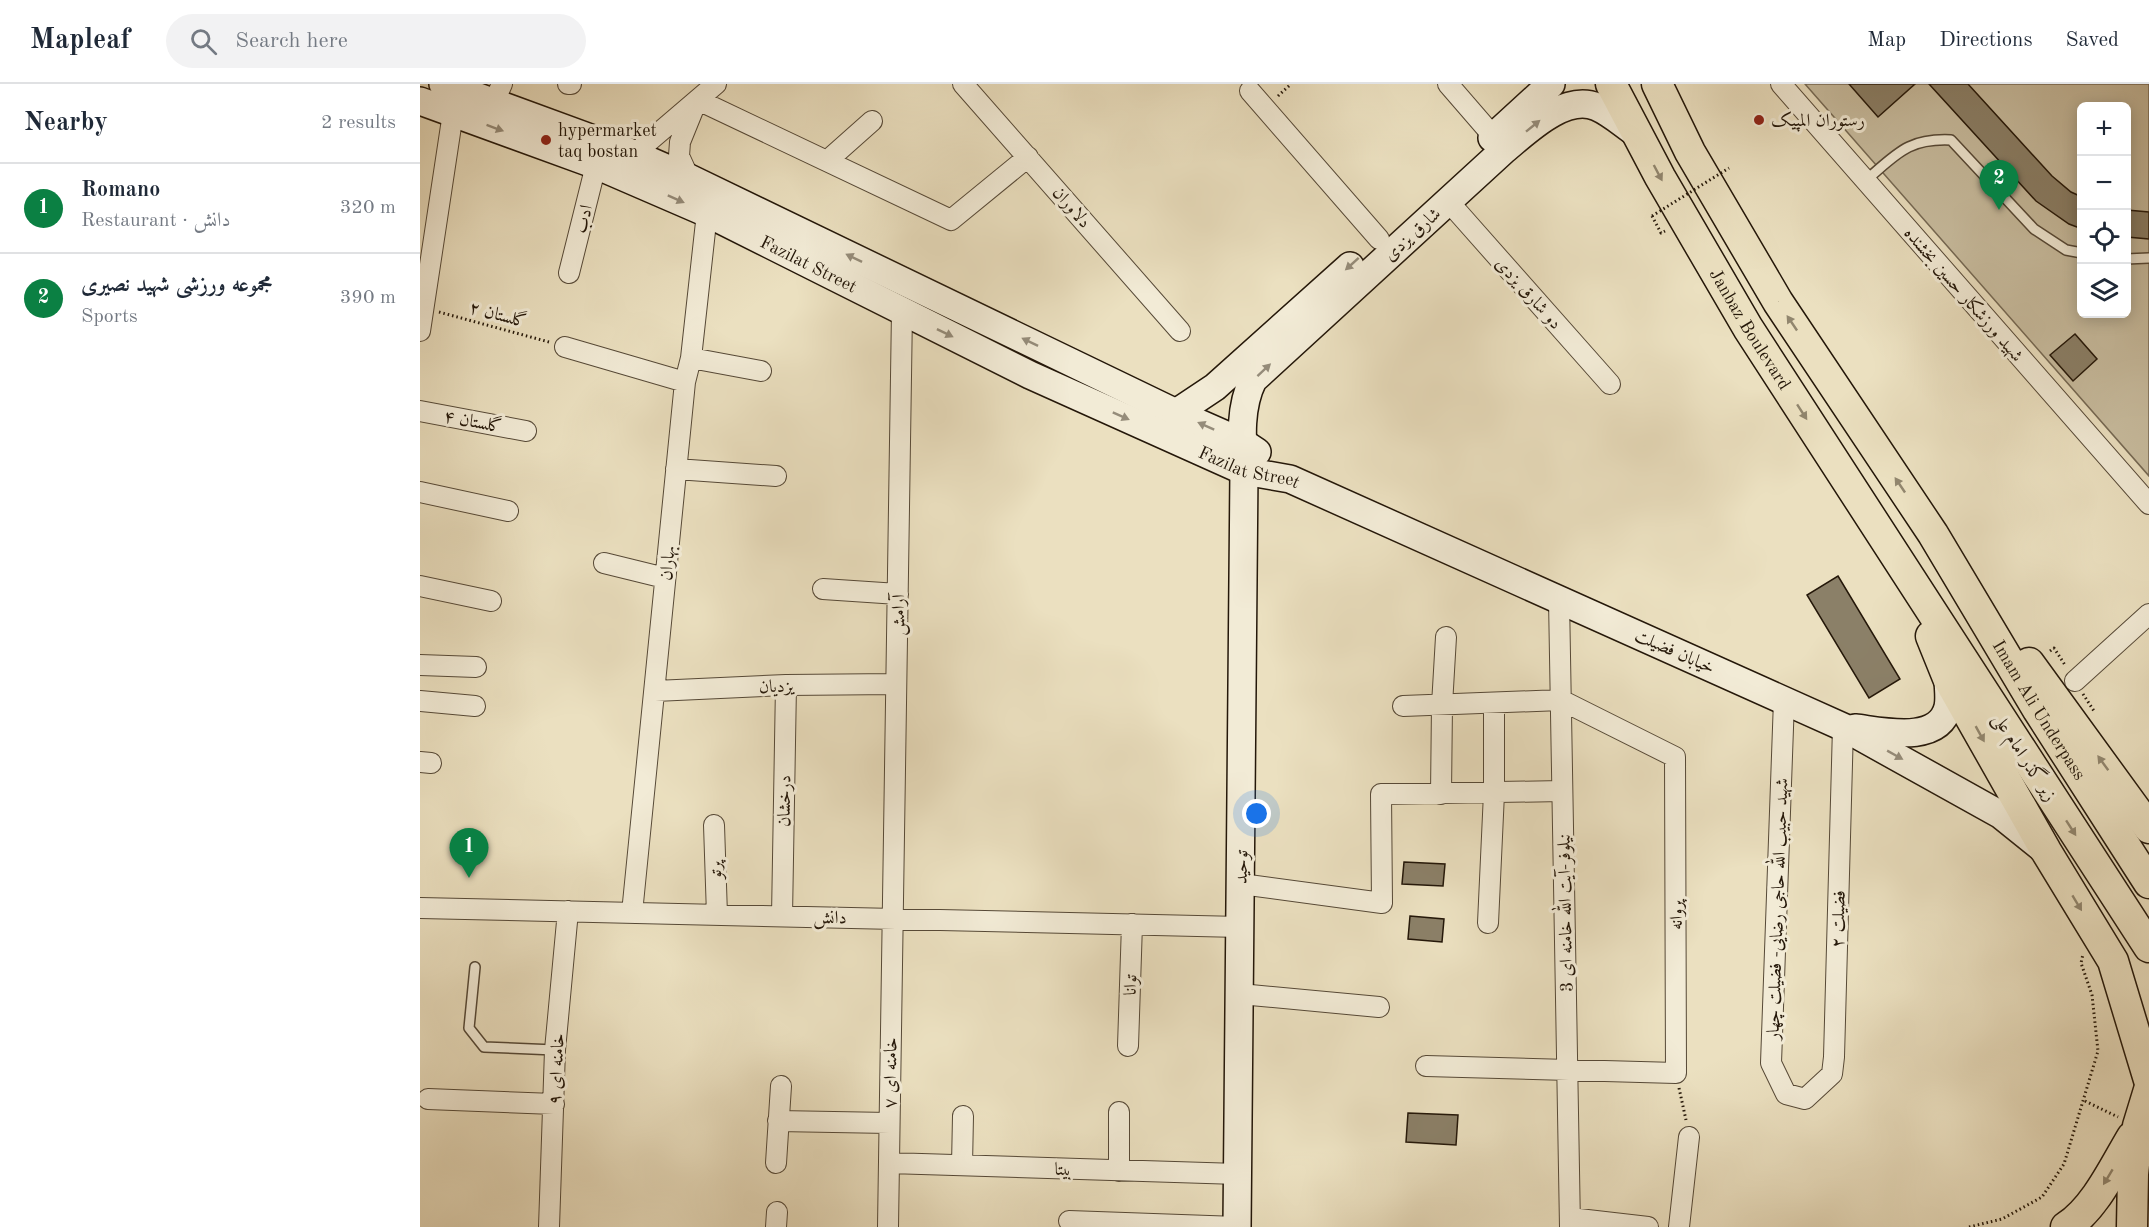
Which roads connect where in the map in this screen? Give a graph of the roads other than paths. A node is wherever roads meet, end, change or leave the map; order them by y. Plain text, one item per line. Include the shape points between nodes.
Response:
1 (443, 84) edge
2 (716, 84) edge
3 (963, 84) edge
4 (1448, 84) edge
5 (1551, 84) edge
6 (1611, 84) edge
7 (1657, 84) edge
8 (1781, 84) edge
9 (1250, 91) dead end
10 (497, 94) edge
11 (1575, 95) edge
12 (698, 100) junction
13 (420, 101) edge
14 (453, 113) junction
15 (872, 121) dead end
16 (1636, 133) junction
17 (1493, 136) junction
18 (634, 154) junction
19 (1028, 157) junction
20 (826, 161) junction
21 (596, 165) junction
22 (689, 178) junction
23 (1865, 181) junction
24 (1448, 201) junction
25 (707, 213) junction
26 (428, 219) edge
27 (1385, 246) junction
28 (2077, 252) edge
29 (2149, 258) edge
30 (2131, 259) edge
31 (569, 273) dead end
32 (422, 308) edge
33 (902, 311) junction
34 (420, 331) edge
35 (1180, 331) dead end
36 (565, 347) road end
37 (691, 358) junction
38 (761, 371) dead end
39 (1225, 379) junction
40 (685, 382) junction
41 (1610, 384) dead end
42 (1245, 399) junction
43 (420, 411) edge
44 (1176, 413) junction
45 (526, 430) dead end
46 (1242, 442) junction
47 (676, 469) junction
48 (1244, 471) junction
49 (776, 476) dead end
50 (1290, 479) junction
51 (420, 492) edge
52 (2149, 504) edge
53 (508, 511) dead end
54 (1933, 534) junction
55 (604, 563) dead end
56 (1902, 567) junction
57 (665, 578) junction
58 (420, 586) edge
59 (823, 589) dead end
60 (898, 594) junction
61 (1559, 599) junction
62 (491, 601) dead end
63 (2149, 614) edge
64 (1446, 637) dead end
65 (420, 665) edge
66 (476, 667) dead end
67 (1948, 678) junction
68 (2075, 681) dead end
69 (896, 684) junction
70 (786, 685) junction
71 (655, 691) junction
72 (1561, 700) junction
73 (1784, 700) junction
74 (420, 701) edge
75 (1494, 703) junction
76 (1442, 705) junction
77 (475, 706) dead end
78 (1403, 706) dead end
79 (1843, 727) junction
80 (1562, 791) junction
81 (1494, 793) junction
82 (1441, 794) junction
83 (714, 825) dead end
84 (2149, 828) edge
85 (2046, 851) junction
86 (2149, 883) edge
87 (1240, 884) junction
88 (420, 908) edge
89 (568, 911) junction
90 (632, 913) junction
91 (717, 915) junction
92 (782, 916) junction
93 (892, 919) junction
94 (1488, 923) dead end
95 (1132, 924) junction
96 (1240, 927) junction
97 (2149, 947) edge
98 (2113, 961) junction
99 (475, 966) dead end
100 (1240, 994) junction
101 (2149, 1005) edge
102 (1378, 1007) dead end
103 (1128, 1046) dead end
104 (555, 1050) junction
105 (1426, 1066) dead end
106 (1567, 1071) junction
107 (2149, 1080) edge
108 (781, 1086) dead end
109 (2149, 1090) edge
110 (428, 1099) dead end
111 (1805, 1099) joint
112 (554, 1104) junction
113 (1119, 1112) dead end
114 (963, 1116) dead end
115 (778, 1120) junction
116 (889, 1123) junction
117 (2138, 1126) junction
118 (1689, 1137) road end
119 (776, 1163) dead end
120 (889, 1163) junction
121 (962, 1165) junction
122 (1119, 1171) junction
123 (1238, 1174) junction
124 (1069, 1221) dead end
125 (1570, 1223) edge
126 (549, 1227) edge
127 (888, 1227) edge
128 (1238, 1227) edge
129 (1648, 1227) edge
130 (1679, 1227) edge
131 (2066, 1227) edge
132 (2132, 1227) edge

1 - 10 main road, Fazilat Street
2 - 12 street
3 - 19 street, دلاوران
4 - 17 street
5 - 17 main road
6 - 16 main road, Janbaz Boulevard
54 -> 7 main road, Janbaz Boulevard via 1778,302 1690,152
8 - 23 street, شهید ورزشکار حسین بخشنده
9 - 27 street
10 - 18 main road, Fazilat Street
11 - 16 main road, شارق یزدی via 1579,105 1596,106
24 -> 11 main road, شارق یزدی via 1504,150 1541,120 1562,109
12 - 18 street
12 - 20 street
12 - 22 street via 680,142 679,156
13 - 14 main road, Fazilat Street
14 -> 21 main road, Fazilat Street
14 - 26 street
15 - 20 street
16 -> 56 main road, Janbaz Boulevard via 1748,328
17 - 27 main road
18 - 22 main road, Fazilat Street
19 - 20 street via 951,220
19 - 35 street, دلاوران
21 -> 25 main road, Fazilat Street
21 - 31 street, ادب
44 -> 22 main road, Fazilat Street
23 - 28 lane via 1907,147 1930,139 1951,140 2034,229 2066,250
23 - 52 street, شهید ورزشکار حسین بخشنده
24 - 27 main road, شارق یزدی
24 - 41 street, دو شارق یزدی
25 - 33 main road, Fazilat Street
25 - 37 street, بهاران
26 - 32 street
27 -> 39 main road
42 -> 27 main road, شارق یزدی via 1253,380
29 - 30 lane
32 - 34 street
33 -> 48 main road, Fazilat Street via 1030,375
33 - 60 street, آرامش
36 - 40 street
37 - 38 street
37 - 40 street, بهاران
39 - 42 main road via 1221,392 1225,400 1232,403
39 - 44 main road
40 - 47 street, بهاران
42 - 46 main road, شارق یزدی
43 - 45 street, گلستان ۴
46 -> 44 main road, Fazilat Street
46 - 48 main road, توحید
46 - 50 main road, Fazilat Street
47 - 49 street
47 - 57 street, بهاران
48 - 50 main road, Fazilat Street
48 - 87 main road, توحید
50 - 61 main road, خیابان فضیلت
51 - 53 street
84 -> 54 main road
54 - 86 main road, Imam Ali Underpass via 2038,710
55 - 57 street
56 - 67 main road
56 -> 97 main road, زیر گذر امام علی
57 - 71 street, بهاران
58 - 62 street
59 - 60 street
60 - 69 street, آرامش
61 - 72 street, نیلوفر-آیت الله خامنه ای 3
61 - 73 main road, خیابان فضیلت
63 - 68 street
64 - 76 street
65 - 66 street
67 - 79 main road via 1948,706 1943,718 1931,728 1909,734
67 -> 85 main road
69 - 70 street, یزدیان
69 - 93 street, آرامش
70 - 71 street, یزدیان
70 - 92 street, درخشان
71 - 90 street, بهاران
72 - 75 street
72 - 80 street, نیلوفر-آیت الله خامنه ای 3
72 - 106 street, پروانه via 1675,757 1676,1073
73 - 79 main road, خیابان فضیلت
73 - 111 street, شهید حبیب الله حاجی رضایی- فضیلت چهار via 1771,1063 1786,1094
74 - 77 street
75 - 76 street
75 - 81 street
76 - 78 street
76 - 82 street
79 -> 85 main road, خیابان فضیلت via 2001,815
79 - 111 street, فضیلت ۲ via 1834,1057 1832,1074
80 - 81 street
80 - 106 street, نیلوفر-آیت الله خامنه ای 3
81 - 82 street
81 - 94 street
82 - 87 street via 1382,794 1382,903
83 - 91 street, پرتو
85 -> 98 main road
87 - 96 main road, توحید
88 - 89 street, دانش
89 - 90 street, دانش
89 - 104 street, خامنه ای ۹
90 - 91 street, دانش
91 - 92 street, دانش
92 - 93 street, دانش
93 - 95 street, دانش
93 - 116 street, خامنه ای ۷
95 - 96 street, دانش
95 - 103 street, توانا
96 - 100 main road, توحید
98 - 101 main road
98 - 107 main road
99 - 104 lane via 469,1028 484,1047
100 - 102 street
100 - 123 main road, توحید
104 - 112 street, خامنه ای ۹
105 - 106 street
106 - 125 street, نیلوفر-آیت الله خامنه ای 3
108 - 115 street
109 - 117 main road
110 - 112 street
112 - 126 street, خامنه ای ۹
113 - 122 street
114 - 121 street
115 - 116 street
115 - 119 street
116 - 120 street, خامنه ای ۷
117 -> 131 main road via 2103,1186
117 - 132 main road
118 - 130 street
120 - 121 street, بیتا
120 - 127 street, خامنه ای ۷
121 - 122 street, بیتا
122 - 123 street, بیتا
123 - 128 main road, توحید
124 - 128 street
125 - 129 street

